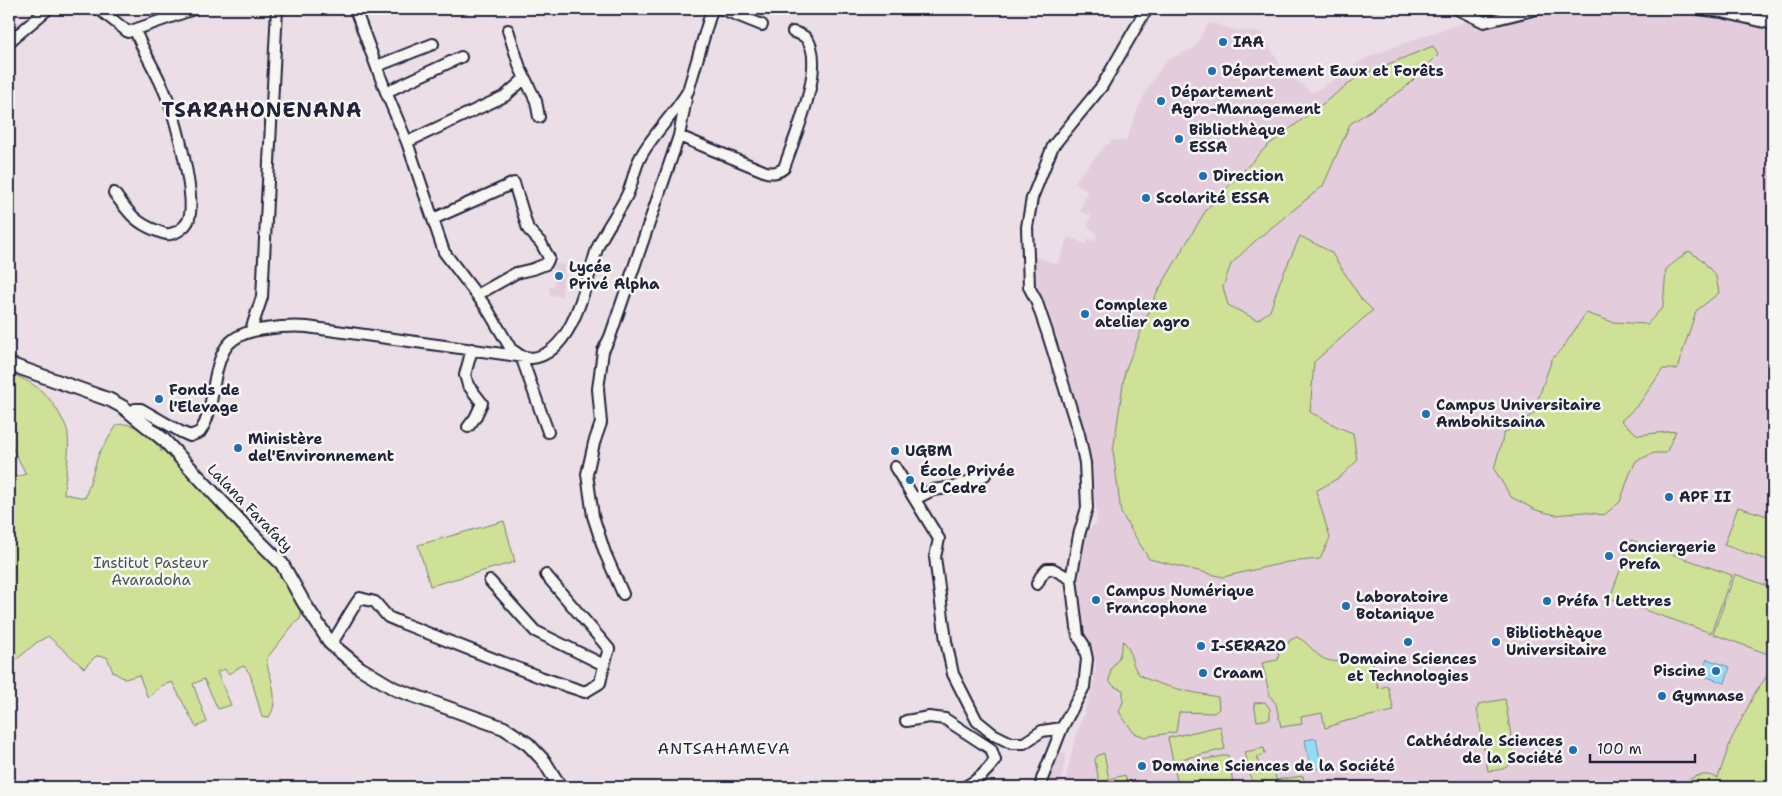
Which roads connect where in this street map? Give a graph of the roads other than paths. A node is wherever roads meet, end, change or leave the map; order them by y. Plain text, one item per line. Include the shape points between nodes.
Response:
1 (48, 9) edge
2 (99, 9) edge
3 (194, 9) edge
4 (277, 9) edge
5 (355, 9) edge
6 (712, 9) edge
7 (722, 9) edge
8 (1148, 9) edge
9 (1457, 9) edge
10 (1538, 9) edge
11 (1700, 9) edge
12 (1773, 24) edge
13 (762, 25) dead end
14 (135, 30) junction
15 (508, 30) dead end
16 (793, 32) dead end
17 (9, 42) edge
18 (433, 44) dead end
19 (461, 58) dead end
20 (376, 66) junction
21 (524, 79) junction
22 (688, 91) junction
23 (386, 92) junction
24 (540, 117) dead end
25 (679, 136) junction
26 (407, 142) junction
27 (114, 193) dead end
28 (433, 219) junction
29 (477, 295) junction
30 (251, 330) junction
31 (472, 350) junction
32 (521, 356) junction
33 (9, 364) edge
34 (132, 413) junction
35 (468, 427) dead end
36 (548, 432) dead end
37 (895, 467) dead end
38 (985, 475) dead end
39 (915, 499) junction
40 (546, 574) dead end
41 (1071, 579) junction
42 (490, 581) dead end
43 (1037, 584) dead end
44 (623, 594) dead end
45 (332, 644) junction
46 (604, 665) junction
47 (906, 721) dead end
48 (1062, 728) junction
49 (560, 787) edge
50 (965, 787) edge
51 (1041, 787) edge

1 - 17 street
2 - 14 street via 128,32
3 - 14 street
4 - 30 street via 262,297
5 - 20 street
6 - 22 street
7 - 13 street
8 - 41 street via 1102,86 1053,146 1032,198 1027,227 1030,287 1079,434 1084,463 1087,508
9 - 10 street via 1484,22
11 - 12 street
14 - 27 street via 166,95 178,133 190,200 188,220 180,229 164,234 135,220
15 - 21 street
16 - 25 street via 806,38 812,48 810,92 781,170 766,172
18 - 20 street
19 - 23 street
20 - 23 street
21 - 24 street via 536,101
21 - 26 street via 505,96
22 - 25 street
22 - 32 street via 640,157 627,195 600,241 582,304 573,321 548,352 538,357
23 - 26 street
25 - 44 street via 604,351 598,389 601,423 587,474 593,516
26 - 28 street
28 - 29 street via 444,252
28 - 29 street via 514,182 528,229 549,258 546,264 516,273
29 - 32 street via 511,348
30 - 31 street via 294,326
30 - 34 street via 235,337 221,356 210,411 200,432 190,436 141,409
31 - 32 street
31 - 35 street via 465,375 468,385 482,402
32 - 36 street
33 - 34 main road, Lalana Farafaty via 110,400
34 - 45 main road, Lalana Farafaty via 164,440 282,564
37 - 39 street
38 - 39 street
39 - 48 street via 939,539 935,557 953,674 978,721 1011,743 1024,742 1042,731
40 - 46 street via 609,649
41 - 43 street via 1047,569
41 - 48 street via 1078,636 1087,659 1084,687
42 - 46 street via 535,631
45 - 46 street via 360,598 375,602 388,617 402,623 585,692 600,683
45 - 49 main road, Lalana Farafaty via 360,668 395,689 504,728 528,744 544,761
47 - 50 street via 945,719 992,749 995,760 989,769
48 - 51 street

